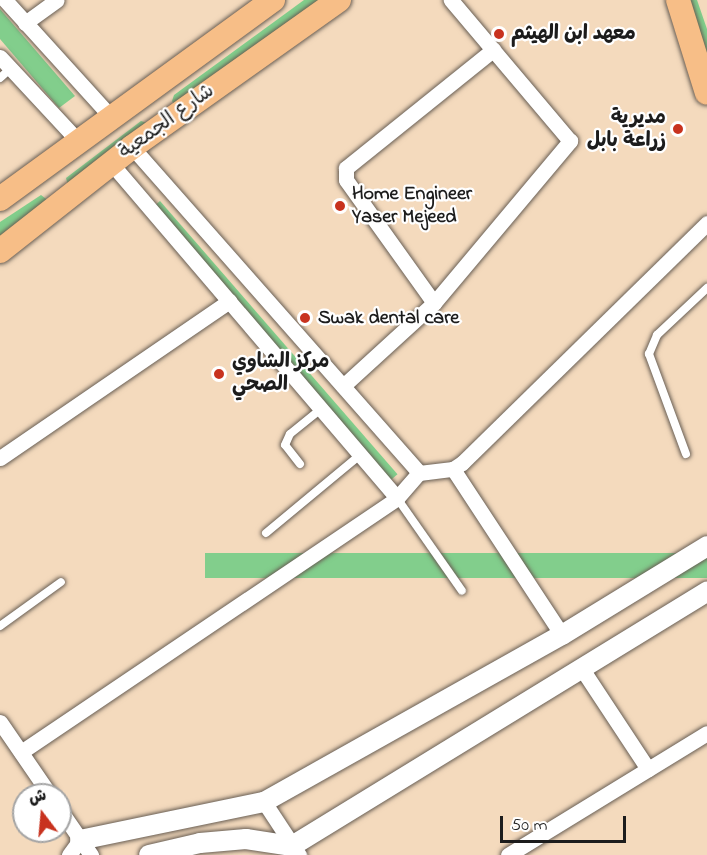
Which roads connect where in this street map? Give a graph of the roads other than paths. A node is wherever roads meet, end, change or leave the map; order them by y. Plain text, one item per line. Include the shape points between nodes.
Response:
1 (5, 0) edge
2 (57, 0) edge
3 (273, 0) edge
4 (339, 0) edge
5 (451, 0) edge
6 (678, 0) edge
7 (25, 24) junction
8 (493, 50) junction
9 (3, 68) edge
10 (707, 93) edge
11 (111, 117) junction
12 (79, 142) junction
13 (132, 147) junction
14 (54, 160) junction
15 (111, 162) junction
16 (28, 178) junction
17 (80, 188) junction
18 (0, 199) edge
19 (55, 207) junction
20 (707, 223) edge
21 (0, 251) edge
22 (707, 288) edge
23 (229, 302) junction
24 (434, 303) junction
25 (343, 386) junction
26 (321, 409) junction
27 (686, 454) dead end
28 (360, 455) junction
29 (0, 458) edge
30 (300, 464) dead end
31 (453, 469) junction
32 (419, 473) junction
33 (397, 498) junction
34 (266, 533) dead end
35 (707, 546) edge
36 (61, 582) dead end
37 (462, 591) dead end
38 (707, 592) edge
39 (0, 626) edge
40 (562, 635) junction
41 (582, 669) junction
42 (0, 722) edge
43 (707, 733) edge
44 (21, 752) junction
45 (648, 769) junction
46 (42, 783) edge
47 (264, 802) junction
48 (72, 834) edge
49 (80, 850) edge
50 (286, 850) edge
51 (148, 855) edge
52 (508, 855) edge

1 - 7 street
2 - 7 street
3 - 11 main road, شارع الجمعية
4 - 13 main road, شارع الجمعية
5 - 8 street
6 - 10 main road
7 - 11 street
8 - 24 street via 570,141
8 - 24 street via 346,168 346,180
9 - 12 street
11 - 12 main road, شارع الجمعية
12 - 14 main road, شارع الجمعية
13 - 15 main road, شارع الجمعية
13 - 25 street
14 - 16 main road, شارع الجمعية
14 - 17 main road via 55,182 62,187
15 - 17 main road, شارع الجمعية
15 - 23 street
16 - 18 main road, شارع الجمعية
16 - 19 main road via 46,187
17 - 19 main road, شارع الجمعية
19 - 21 main road, شارع الجمعية
20 - 31 street
22 - 27 lane via 657,335 650,354
23 - 26 street
23 - 29 street
24 - 25 street
25 - 32 street
26 - 28 street
26 - 30 lane via 290,434 285,445
28 - 33 street
28 - 34 lane
31 - 32 street
31 - 40 street
32 - 33 street
33 - 37 lane
33 - 44 street
35 - 40 street
36 - 39 lane
38 - 41 street
40 - 47 street
41 - 45 street
41 - 50 street
42 - 44 street
43 - 45 street
44 - 46 street
45 - 52 street
47 - 49 street
47 - 50 street
48 - 49 street
50 - 51 street via 246,838

